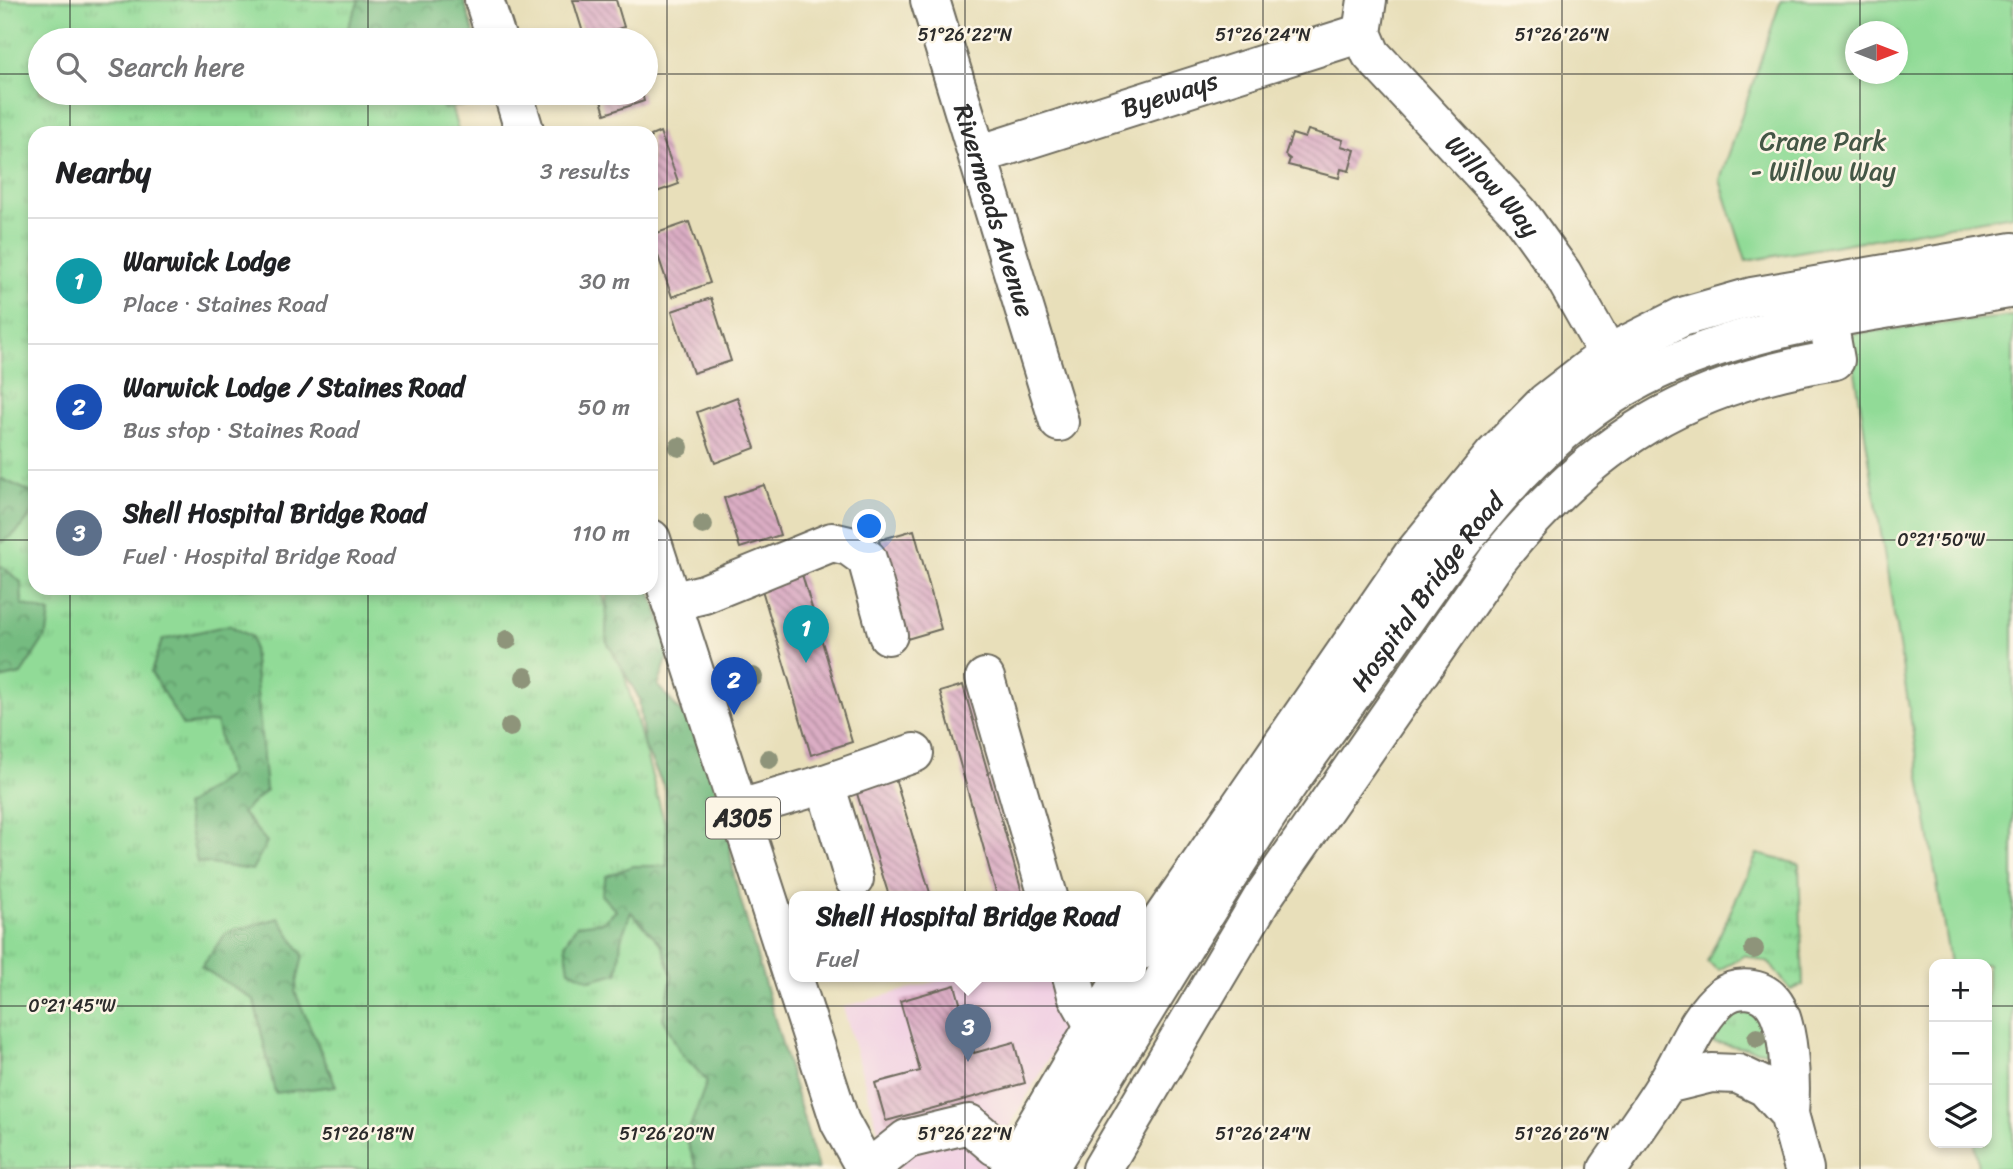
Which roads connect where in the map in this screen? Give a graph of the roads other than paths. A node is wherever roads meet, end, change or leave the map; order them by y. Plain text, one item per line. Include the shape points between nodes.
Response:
1 (484, 0) edge
2 (930, 0) edge
3 (1364, 17) edge
4 (493, 28) edge
5 (517, 105) edge
6 (523, 126) edge
7 (978, 155) junction
8 (2013, 252) edge
9 (1964, 279) junction
10 (2013, 288) edge
11 (1825, 303) junction
12 (1608, 354) junction
13 (1626, 387) junction
14 (1059, 422) dead end
15 (658, 561) edge
16 (671, 602) junction
17 (888, 635) dead end
18 (985, 678) dead end
19 (914, 753) dead end
20 (825, 784) junction
21 (740, 808) junction
22 (854, 879) dead end
23 (1047, 891) edge
24 (1146, 943) edge
25 (789, 967) edge
26 (793, 982) edge
27 (1074, 982) edge
28 (1110, 999) edge
29 (1143, 1016) junction
30 (1179, 1037) junction
31 (1666, 1084) junction
32 (1788, 1114) junction
33 (846, 1153) edge
34 (1025, 1165) edge
35 (867, 1169) edge
36 (1102, 1169) edge
37 (1608, 1169) edge
38 (1804, 1169) edge

1 - 4 main road
2 - 7 main road, Rivermeads Avenue
3 - 7 main road, Byeways
3 - 12 main road, Willow Way via 1371,54 1519,213 1562,273
5 - 6 main road
7 - 14 main road, Rivermeads Avenue
8 - 9 main road, Hospital Bridge Road
9 - 10 main road, Hospital Bridge Road
9 - 11 main road, Hospital Bridge Road
11 - 12 main road, Hospital Bridge Road via 1752,298 1682,317
11 - 13 main road, Hospital Bridge Road via 1709,347
11 - 30 main road via 1835,359 1745,378 1680,405 1588,463 1528,521 1263,897
12 - 13 main road, Willow Way
12 - 24 main road, Hospital Bridge Road via 1546,402 1494,454 1412,556
13 - 29 main road, Hospital Bridge Road via 1564,429 1504,488 1272,808
15 - 16 main road, A305
16 - 17 main road via 704,594 832,542 859,551 867,559
16 - 21 main road, A305
18 - 23 main road
19 - 20 main road
20 - 21 main road
20 - 22 main road
21 - 25 main road, A305
26 - 33 main road, A305
27 - 28 main road via 1077,995
28 - 29 main road
28 - 34 main road
29 - 30 main road
29 - 34 main road, Hospital Bridge Road
30 - 36 main road
31 - 32 main road via 1711,1073 1738,1074 1765,1087
31 - 32 main road via 1711,1008 1725,995 1744,988 1764,993 1778,1008 1790,1072
31 - 37 main road
32 - 38 main road
33 - 35 main road, A305
34 - 35 main road via 969,1124 907,1139

